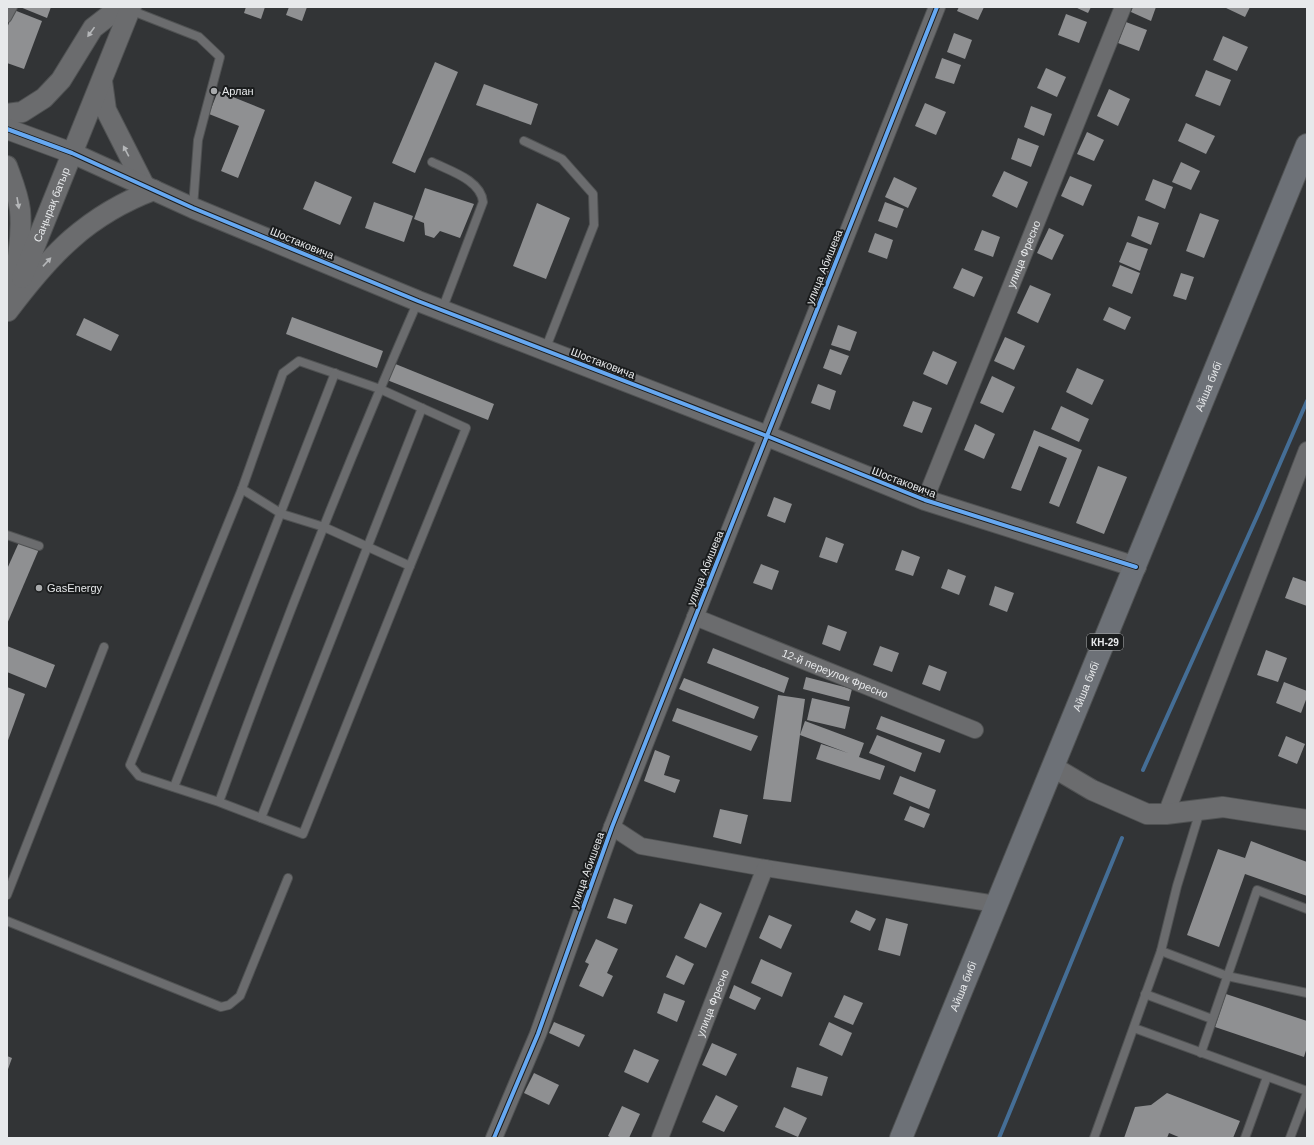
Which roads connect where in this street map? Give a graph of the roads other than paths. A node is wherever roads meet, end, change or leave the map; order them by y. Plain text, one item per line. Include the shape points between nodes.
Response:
1 (13, 7) edge
2 (937, 7) edge
3 (1123, 7) edge
4 (127, 8) edge
5 (7, 18) edge
6 (102, 79) junction
7 (7, 114) edge
8 (7, 130) edge
9 (524, 141) dead end
10 (1307, 145) edge
11 (72, 153) junction
12 (432, 162) dead end
13 (7, 166) edge
14 (149, 188) junction
15 (193, 208) junction
16 (418, 301) junction
17 (442, 310) junction
18 (8, 313) edge
19 (545, 350) junction
20 (335, 373) junction
21 (380, 388) junction
22 (422, 408) junction
23 (767, 436) junction
24 (1307, 450) edge
25 (242, 489) junction
26 (925, 500) junction
27 (282, 514) junction
28 (324, 527) junction
29 (7, 534) edge
30 (39, 546) dead end
31 (367, 546) junction
32 (410, 566) junction
33 (1136, 567) junction
34 (695, 617) junction
35 (104, 647) dead end
36 (975, 730) dead end
37 (1053, 767) junction
38 (174, 787) junction
39 (219, 802) junction
40 (1201, 809) junction
41 (1157, 814) junction
42 (261, 818) junction
43 (1307, 820) edge
44 (612, 827) junction
45 (765, 868) junction
46 (288, 878) dead end
47 (7, 895) edge
48 (996, 904) junction
49 (1307, 909) edge
50 (7, 921) edge
51 (1161, 951) junction
52 (1227, 976) junction
53 (1307, 993) edge
54 (1145, 994) junction
55 (1212, 1019) junction
56 (1134, 1028) junction
57 (1201, 1053) junction
58 (1267, 1077) junction
59 (1307, 1092) edge
60 (494, 1138) edge
61 (660, 1138) edge
62 (901, 1138) edge
63 (1094, 1138) edge
64 (1244, 1138) edge
65 (1290, 1138) edge

1 - 5 lane
2 - 23 street, улица Абишева
3 - 26 street, улица Фресно
4 - 6 street, Саңырақ батыр
4 -> 7 street via 93,28 61,80 44,98 22,112
4 - 15 lane via 199,37 220,58 198,140
6 - 11 street, Саңырақ батыр
14 -> 6 street via 106,110
8 - 11 street, Шостаковича
9 - 19 lane via 562,159 593,194 594,225
10 - 33 main road, Айша бибі / КН-29
11 - 14 street, Шостаковича
11 - 18 street, Саңырақ батыр
12 - 17 lane via 475,184 483,202
13 -> 18 street via 20,211 19,239
14 - 15 street, Шостаковича
18 -> 14 street via 35,275 62,246 100,217
15 - 16 street, Шостаковича
16 - 17 street, Шостаковича
16 - 21 lane
17 - 19 street, Шостаковича
19 - 23 street, Шостаковича
20 - 21 lane
20 - 25 lane via 299,361 283,373
20 - 27 lane
21 - 22 lane
21 - 28 lane
22 - 31 lane
22 - 32 lane via 466,428
23 - 26 street, Шостаковича
23 - 34 street, улица Абишева
24 - 41 street
25 - 27 lane
25 - 38 lane via 130,765 139,776
26 - 33 street, Шостаковича
27 - 28 lane
27 - 38 lane
28 - 31 lane
28 - 39 lane via 274,649
29 - 30 lane
31 - 32 lane
31 - 42 lane
32 - 42 lane via 303,834
33 - 37 main road, Айша бибі / КН-29
34 - 36 street, 12-й переулок Фресно
34 - 44 street, улица Абишева
35 - 47 lane
37 - 41 street via 1092,790
37 - 48 main road, Айша бибі / КН-29
38 - 39 lane
39 - 42 lane
40 - 41 street
40 - 43 street via 1223,807
40 - 51 lane via 1177,886
44 - 45 street via 641,846
44 - 60 street, улица Абишева via 538,1034
45 - 48 street
45 - 61 street, улица Фресно
46 - 50 lane via 240,996 230,1005 221,1007
48 - 62 main road, Айша бибі / КН-29
49 - 52 lane via 1257,890
51 - 52 lane
51 - 54 lane
52 - 53 lane
52 - 55 lane
54 - 55 lane
54 - 56 lane
55 - 57 lane
56 - 57 lane
56 - 63 lane
57 - 58 lane
58 - 59 lane
58 - 64 lane
59 - 65 lane

